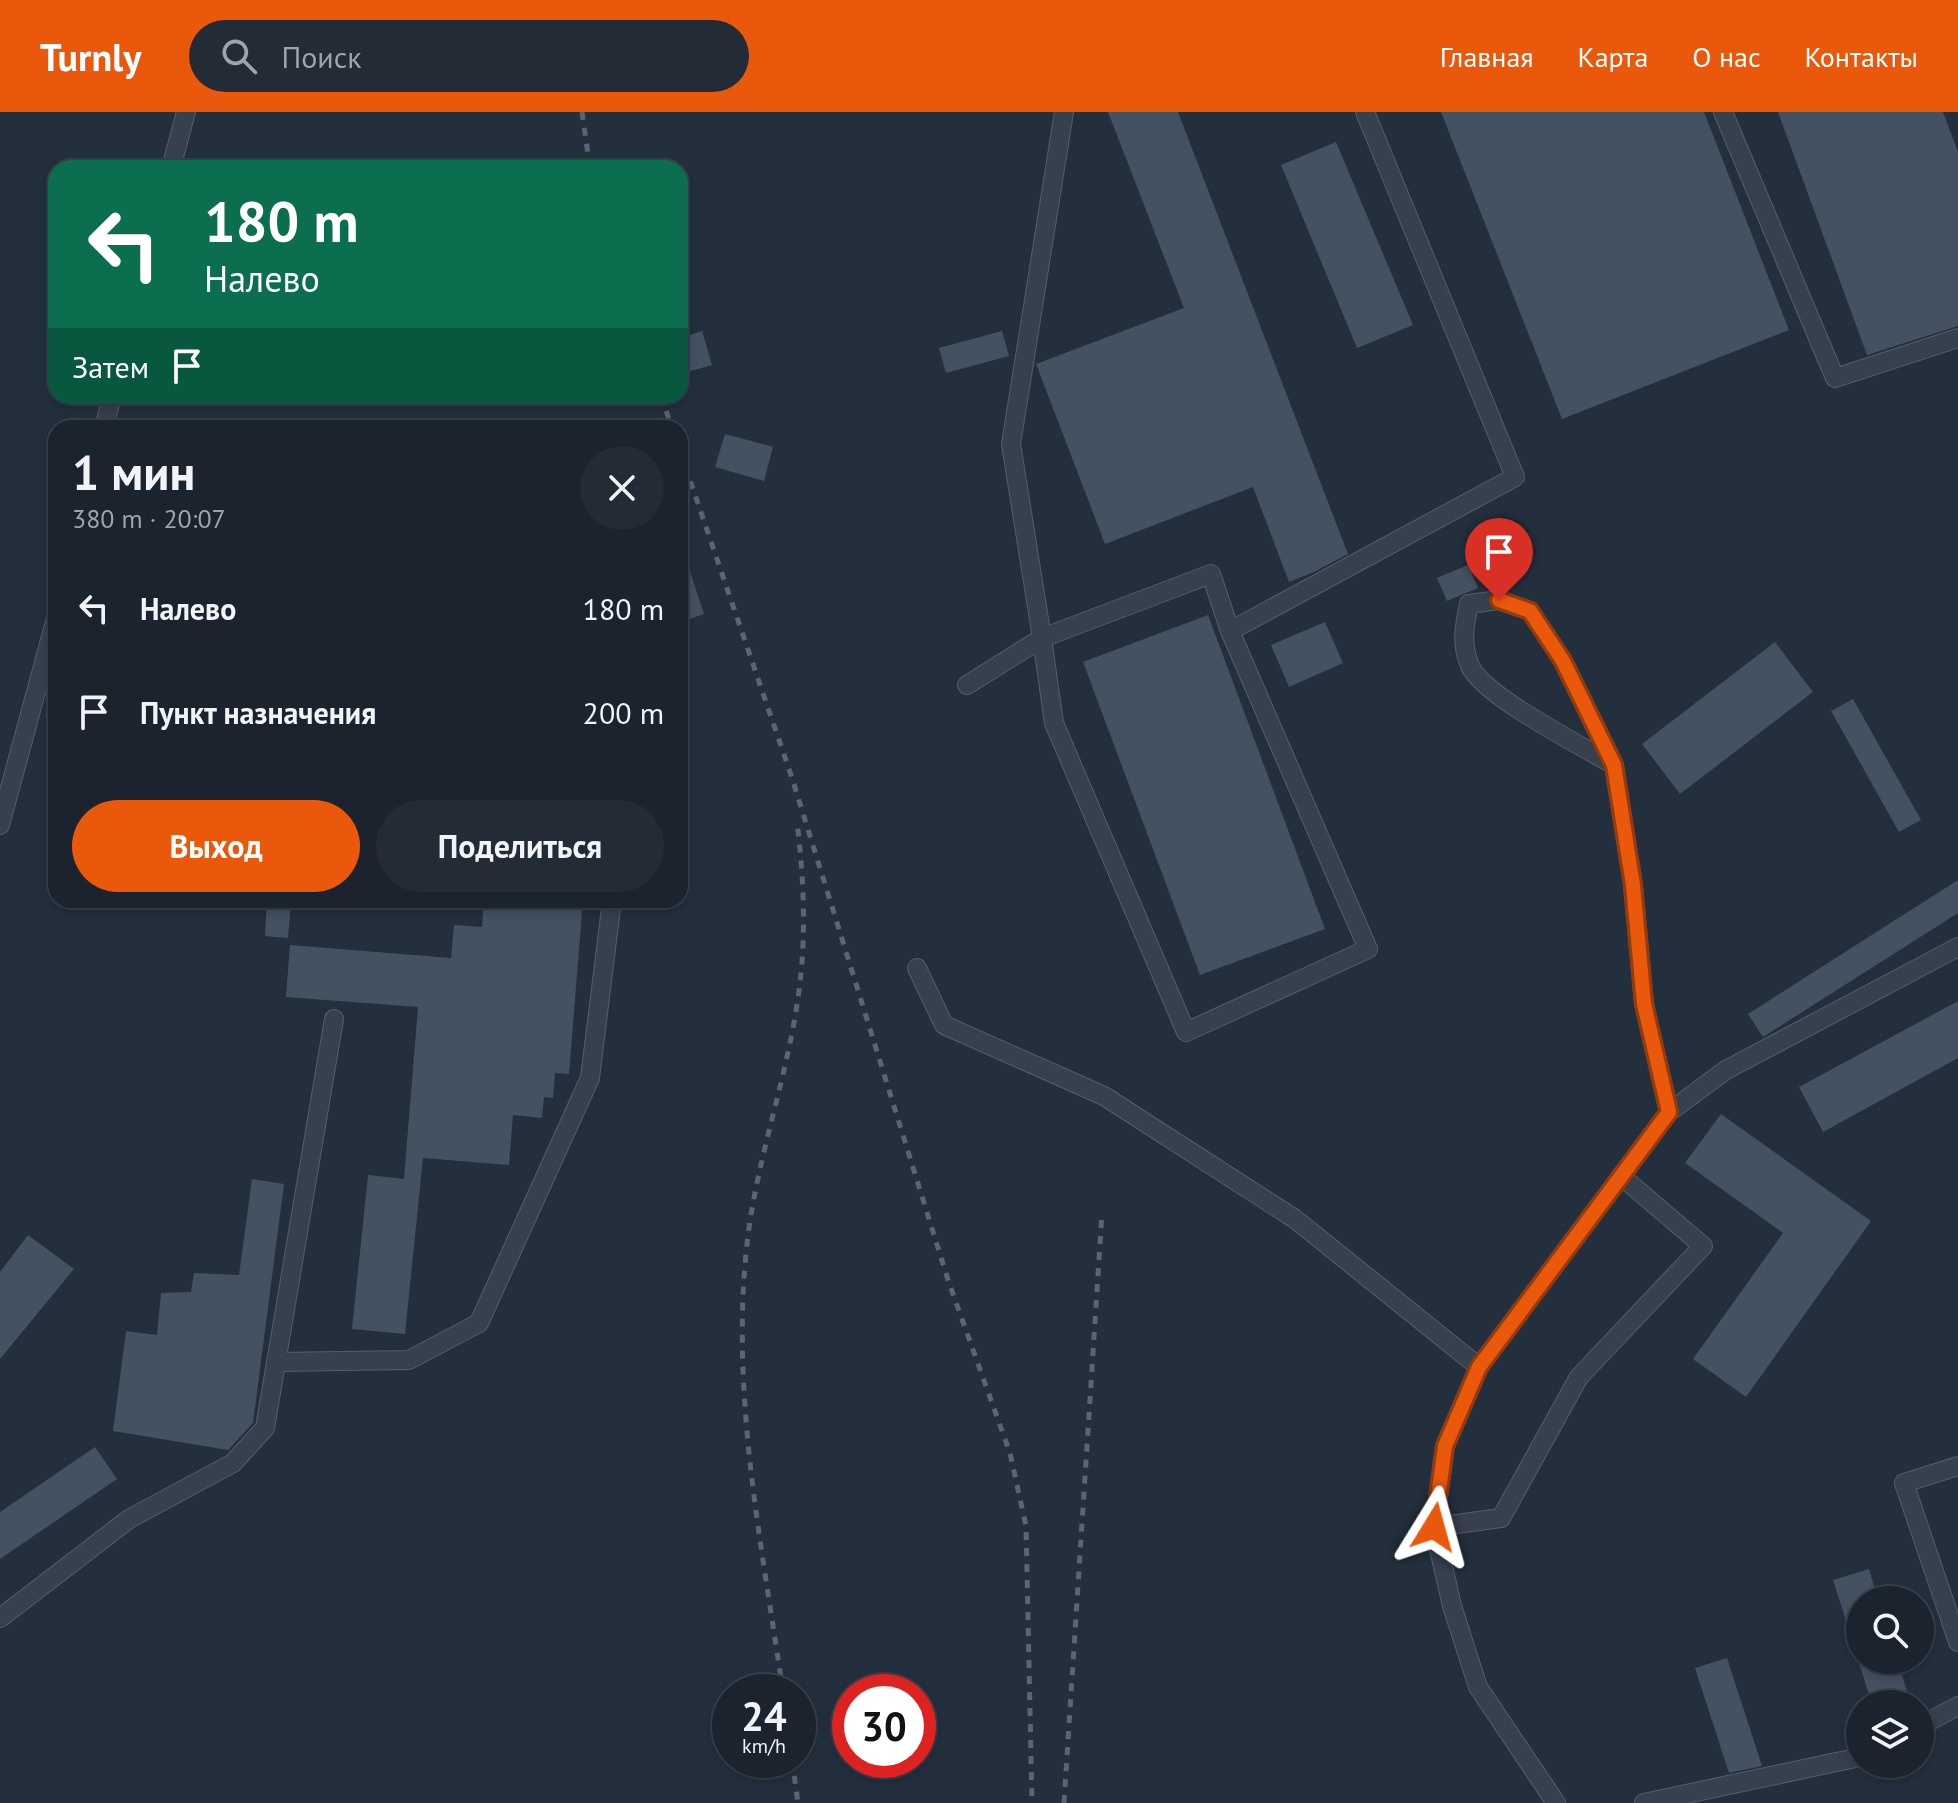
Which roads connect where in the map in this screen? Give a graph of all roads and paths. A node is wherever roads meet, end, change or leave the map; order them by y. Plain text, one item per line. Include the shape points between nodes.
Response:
1 (186, 112) edge
2 (1064, 112) edge
3 (1365, 112) edge
4 (1723, 112) edge
5 (173, 160) edge
6 (1958, 338) edge
7 (1230, 631) junction
8 (1042, 638) junction
9 (48, 648) edge
10 (967, 685) dead end
11 (1614, 765) junction
12 (0, 825) edge
13 (611, 908) edge
14 (1958, 947) edge
15 (917, 968) dead end
16 (334, 1019) dead end
17 (1669, 1112) junction
18 (1621, 1176) junction
19 (276, 1362) junction
20 (1479, 1367) junction
21 (1958, 1466) edge
22 (1434, 1527) junction
23 (0, 1618) edge
24 (1958, 1642) edge
25 (1958, 1706) edge
26 (1934, 1719) edge
27 (1846, 1760) edge
28 (1556, 1803) edge
29 (1644, 1803) edge

1 - 5 street
2 - 8 street via 1011,444
3 - 7 street via 1515,477
4 - 6 street via 1835,378
7 - 8 street via 1211,574
7 - 8 street via 1368,949 1186,1032 1054,723
8 - 10 street
9 - 12 street
11 - 11 street via 1563,661 1530,611 1499,600 1469,604 1462,637 1471,669 1505,700
11 - 17 street via 1644,1004
13 - 19 street via 590,1078 479,1323 409,1360
14 - 17 street via 1726,1070
15 - 20 street via 944,1025 1104,1096 1295,1219
16 - 19 street
17 - 18 street
18 - 20 street
18 - 22 street via 1703,1246 1579,1377 1501,1518
19 - 23 street via 265,1428 233,1463 129,1519
20 - 22 street via 1445,1446
21 - 24 street via 1904,1483
22 - 28 street via 1478,1687
25 - 26 street
27 - 29 street

